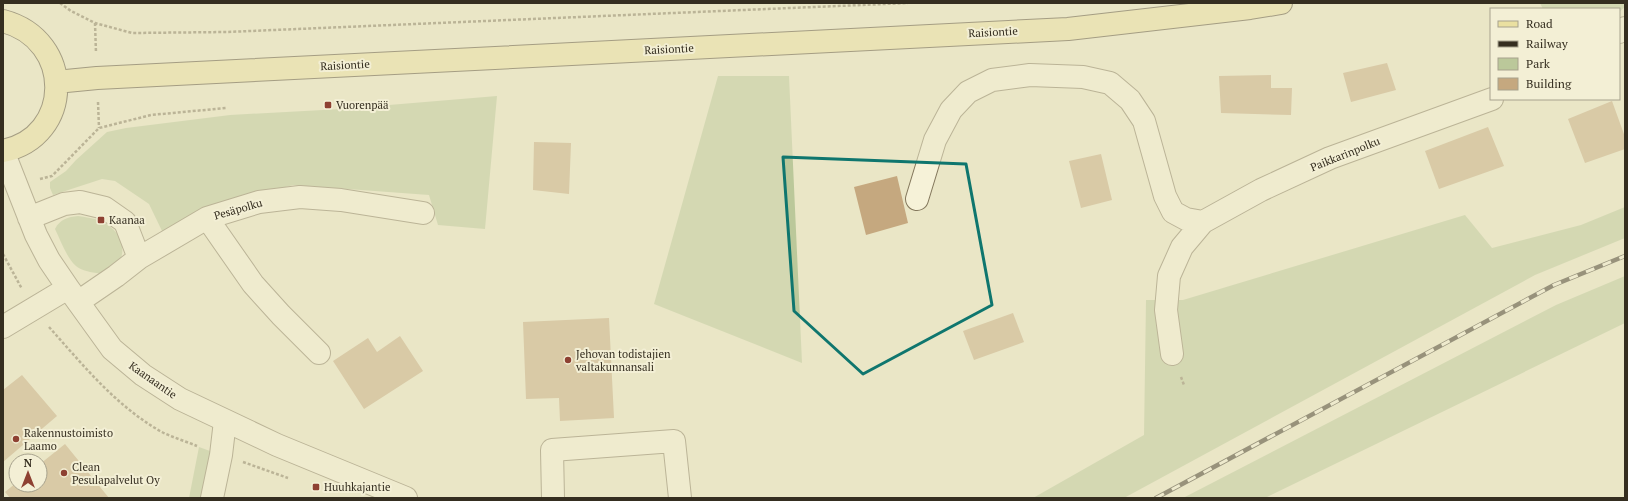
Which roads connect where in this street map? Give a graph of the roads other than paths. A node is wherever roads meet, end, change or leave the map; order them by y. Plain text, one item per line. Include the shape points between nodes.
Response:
1 (1281, 3) edge
2 (3, 21) edge
3 (56, 82) junction
4 (1490, 100) edge
5 (3, 151) edge
6 (917, 199) dead end
7 (423, 213) dead end
8 (29, 218) junction
9 (207, 218) junction
10 (1203, 222) junction
11 (139, 258) junction
12 (73, 295) junction
13 (3, 327) edge
14 (319, 353) dead end
15 (1172, 354) dead end
16 (225, 421) junction
17 (212, 498) edge
18 (406, 498) edge
19 (554, 498) edge
20 (680, 498) edge

1 - 3 main road, Raisiontie via 1068,29
2 - 3 main road via 30,32 42,43 50,57
3 - 5 main road via 54,106 47,120 37,133 24,143
4 - 10 street, Paikkarinpolku via 1330,158 1262,190
5 - 8 street, Kaanaantie
6 - 10 street via 935,140 951,110 968,92 992,80 1030,75 1083,77 1110,83 1130,100 1144,121 1165,196 1173,212 1186,219
7 - 9 street, Pesäpolku via 341,200 300,197 259,202
8 - 11 street via 64,204 80,202 105,208 124,222
8 - 12 street, Kaanaantie via 49,260
9 - 11 street, Pesäpolku
9 - 14 street via 253,284
10 - 15 street via 1182,247 1169,276 1166,310
11 - 12 street, Pesäpolku via 116,276
12 - 13 street, Pesäpolku via 34,309
12 - 16 street, Kaanaantie via 112,349 143,375 180,399
16 - 17 street
16 - 18 street, Kaanaantie via 288,450
19 - 20 street via 552,450 674,440

